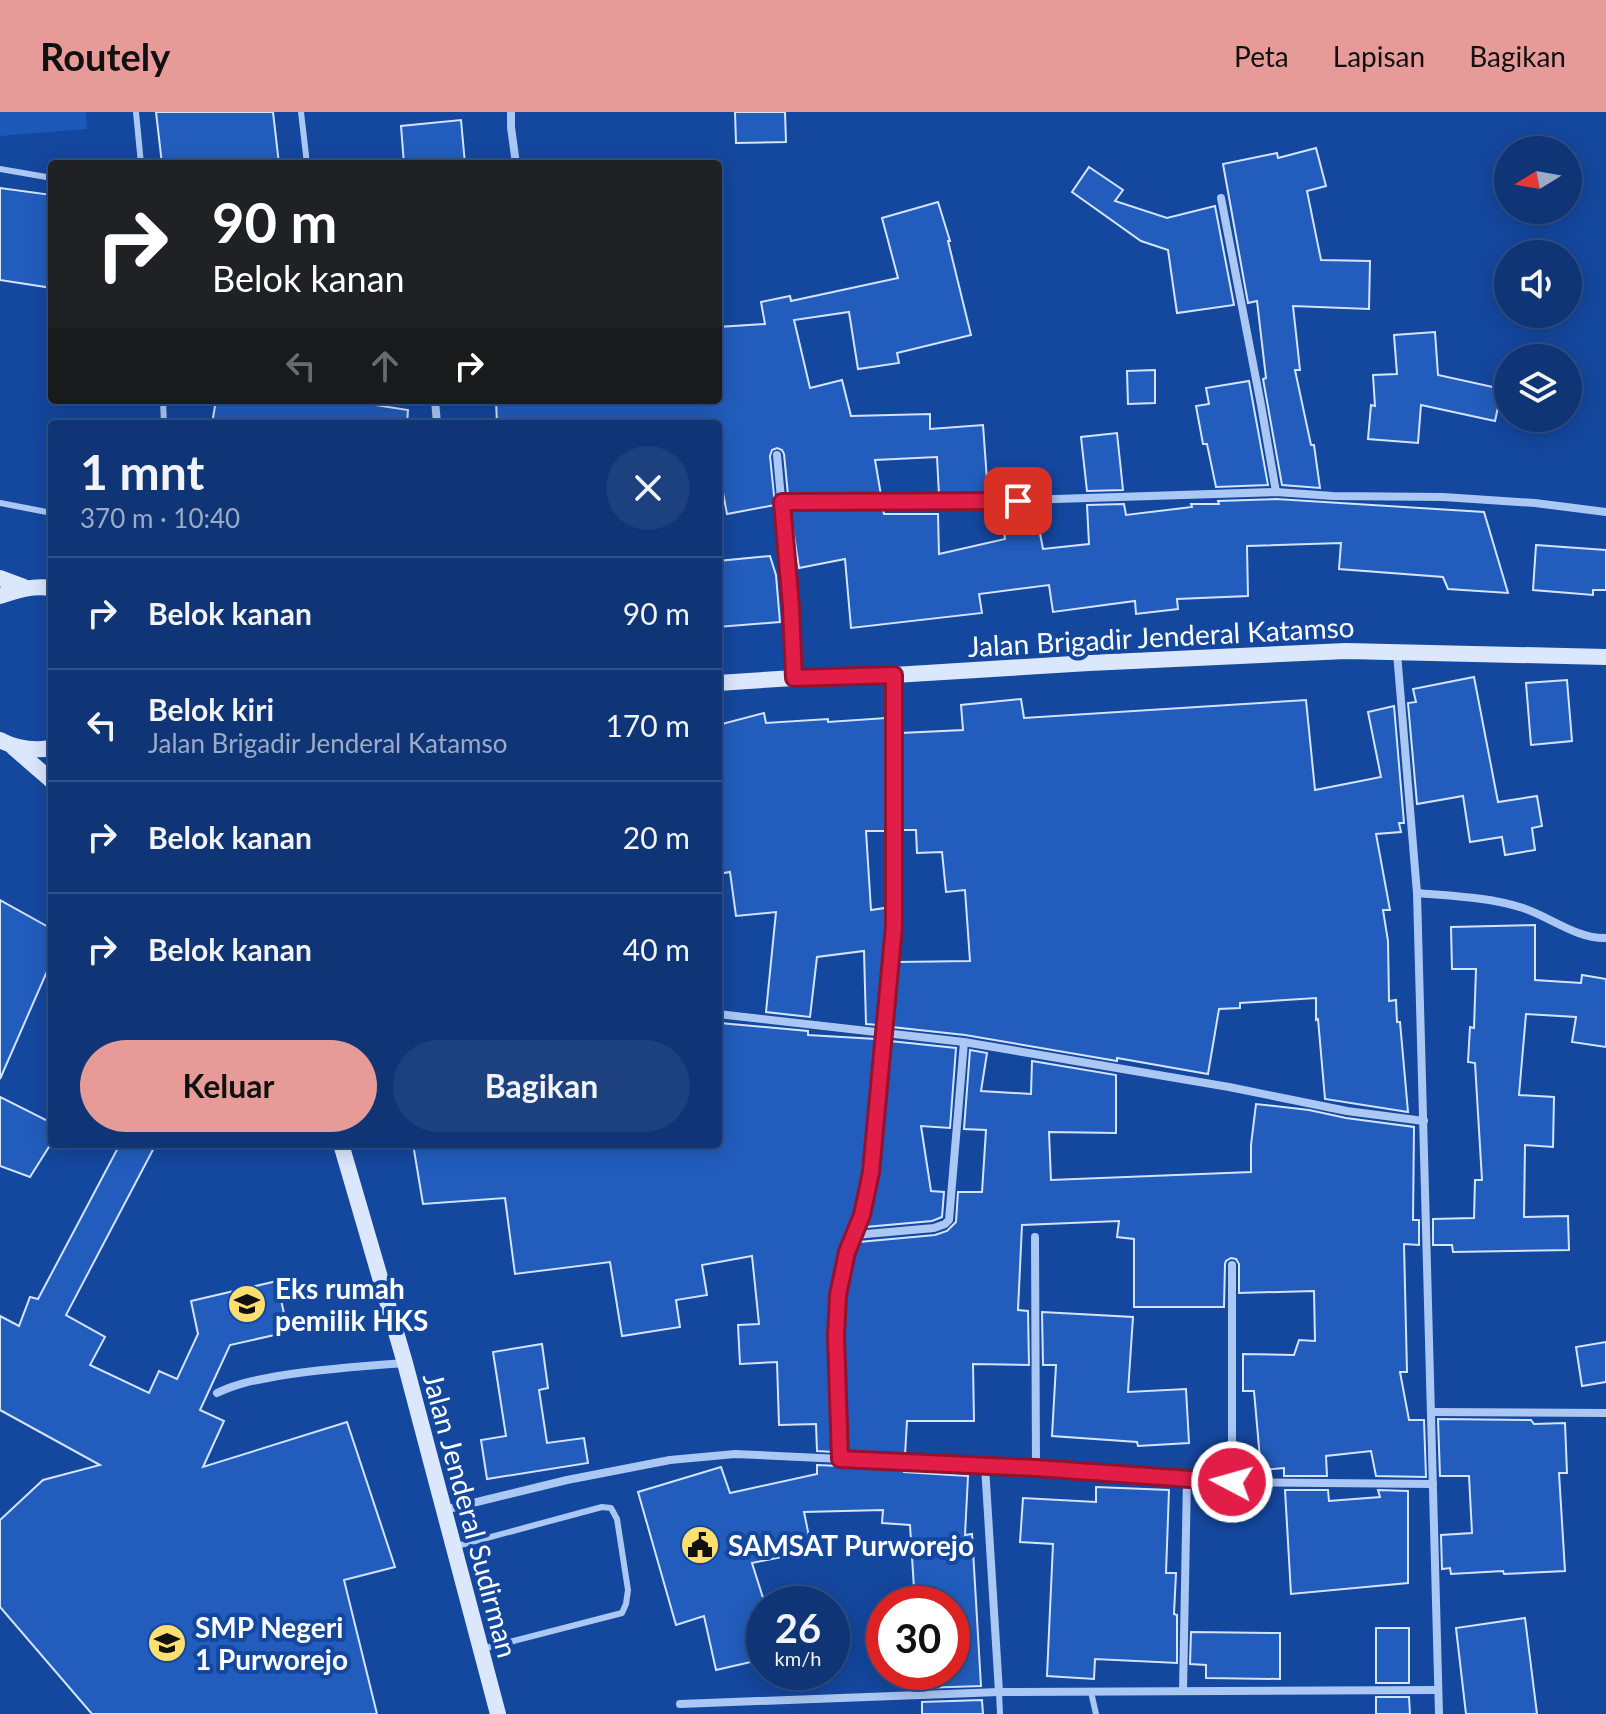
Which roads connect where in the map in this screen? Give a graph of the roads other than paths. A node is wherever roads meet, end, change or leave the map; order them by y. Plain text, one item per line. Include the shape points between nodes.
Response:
1 (136, 112) edge
2 (301, 112) edge
3 (511, 112) edge
4 (141, 160) edge
5 (307, 160) edge
6 (515, 160) edge
7 (0, 169) edge
8 (48, 177) edge
9 (1221, 198) dead end
10 (777, 455) dead end
11 (1276, 492) junction
12 (782, 502) junction
13 (0, 503) edge
14 (48, 512) edge
15 (1606, 512) edge
16 (0, 578) edge
17 (24, 587) junction
18 (48, 587) edge
19 (0, 596) edge
20 (1397, 653) junction
21 (1606, 657) edge
22 (894, 675) junction
23 (794, 678) junction
24 (722, 683) edge
25 (6, 743) edge
26 (48, 749) edge
27 (48, 778) edge
28 (1417, 893) junction
29 (1606, 938) edge
30 (722, 1014) edge
31 (884, 1032) junction
32 (964, 1042) junction
33 (1424, 1121) junction
34 (342, 1148) edge
35 (855, 1235) junction
36 (1035, 1237) dead end
37 (1232, 1265) dead end
38 (405, 1363) junction
39 (217, 1393) dead end
40 (1431, 1412) junction
41 (1606, 1413) edge
42 (840, 1459) junction
43 (985, 1466) junction
44 (1036, 1468) junction
45 (1187, 1478) junction
46 (1232, 1482) junction
47 (1433, 1484) junction
48 (443, 1510) junction
49 (453, 1547) junction
50 (479, 1650) junction
51 (1438, 1690) junction
52 (1183, 1691) junction
53 (999, 1692) junction
54 (1091, 1692) junction
55 (680, 1704) dead end
56 (498, 1714) edge
57 (1000, 1714) edge
58 (1096, 1714) edge
59 (1439, 1714) edge

1 - 4 lane
2 - 5 lane
3 - 6 street
7 - 8 lane
9 - 11 street
10 - 12 street
11 - 12 street
11 - 15 street via 1443,497
12 - 23 street
13 - 14 lane
16 - 17 main road
17 - 18 main road
17 - 19 main road
20 - 21 main road, Jalan Brigadir Jenderal Katamso
20 - 22 main road, Jalan Brigadir Jenderal Katamso via 1346,651
20 - 28 street
22 - 23 main road, Jalan Brigadir Jenderal Katamso
22 - 31 street via 894,926
23 - 24 main road, Jalan Brigadir Jenderal Katamso
25 - 26 main road
25 - 27 main road
28 - 29 street via 1520,907
28 - 33 street
30 - 31 street
31 - 32 street
31 - 35 street via 871,1172
32 - 33 street
32 - 35 street via 949,1220 934,1228
33 - 40 street
34 - 38 main road, Jalan Jenderal Sudirman
35 - 42 street via 838,1295
36 - 44 street
37 - 46 street
38 - 39 street via 323,1369
38 - 48 main road, Jalan Jenderal Sudirman
40 - 41 street
40 - 47 street
42 - 43 street
42 - 48 street via 735,1454 670,1460
43 - 44 street
43 - 53 street
44 - 45 street
45 - 46 street
45 - 52 street
46 - 47 street
47 - 51 street
48 - 49 main road, Jalan Jenderal Sudirman
49 - 50 main road, Jalan Jenderal Sudirman
49 - 50 lane via 602,1507 611,1508 617,1519 628,1590 622,1613
50 - 56 main road, Jalan Jenderal Sudirman
51 - 52 street
51 - 59 street
52 - 54 street
53 - 54 street
53 - 55 street
53 - 57 lane
54 - 58 lane

